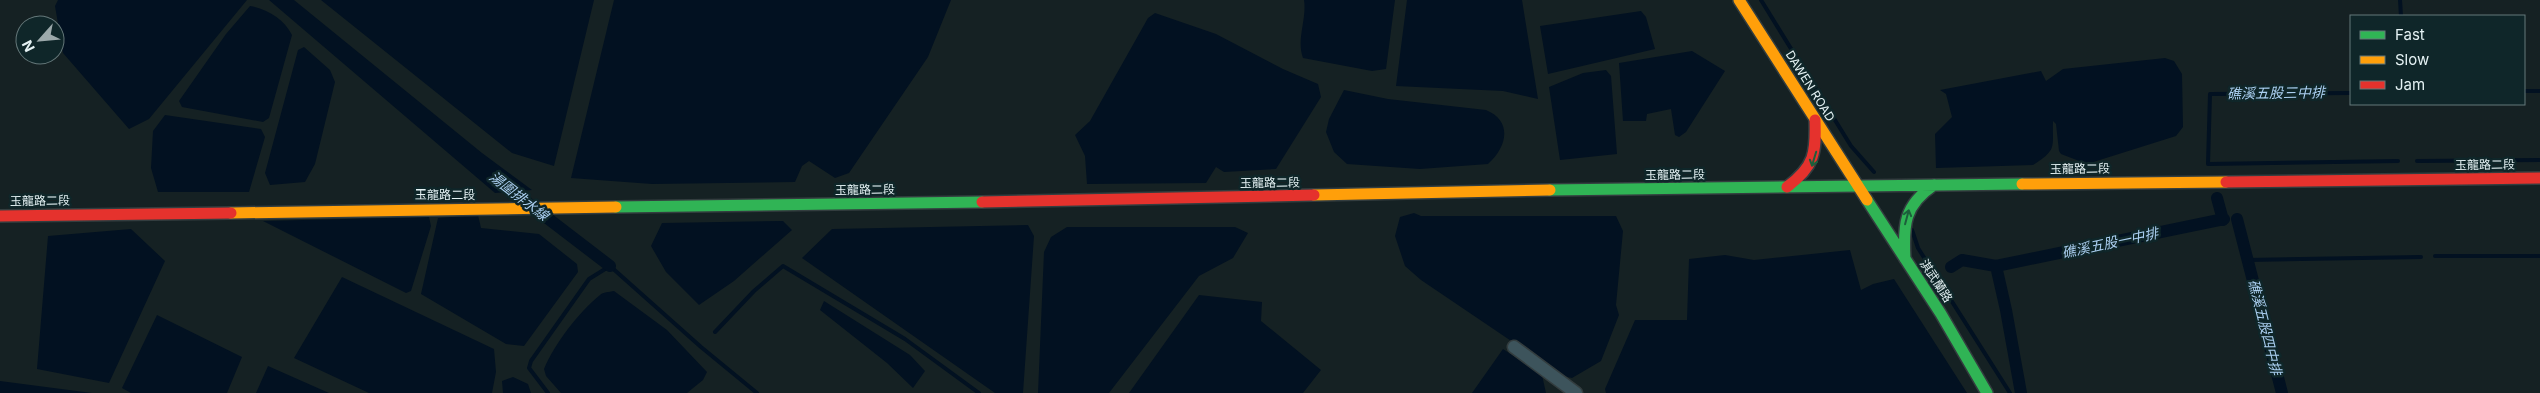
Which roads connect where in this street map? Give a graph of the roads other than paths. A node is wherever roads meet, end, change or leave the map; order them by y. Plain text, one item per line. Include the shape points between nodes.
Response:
1 (1739, 0) edge
2 (1815, 119) junction
3 (2540, 178) edge
4 (1934, 185) junction
5 (1857, 186) junction
6 (1787, 187) junction
7 (0, 216) edge
8 (1906, 260) junction
9 (1514, 348) dead end
10 (1576, 393) edge
11 (1987, 393) edge

1 - 2 main road, DAWEN ROAD
2 - 5 main road, DAWEN ROAD
2 -> 6 main road via 1816,151 1811,167
3 - 4 main road, 玉龍路二段
4 - 5 main road, 玉龍路二段
8 -> 4 main road via 1904,232 1910,208 1918,194
5 - 6 main road, 玉龍路二段
5 - 8 main road, 淇武蘭路
6 - 7 main road, 玉龍路二段
8 - 11 main road, 淇武蘭路
9 - 10 street

